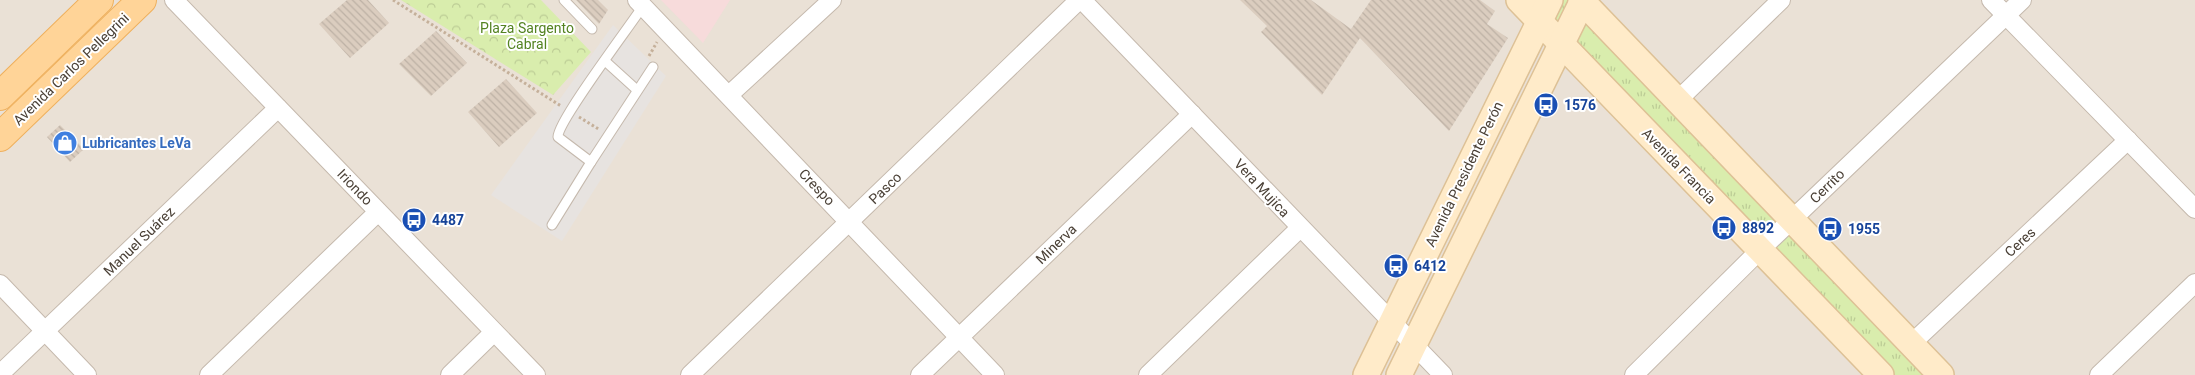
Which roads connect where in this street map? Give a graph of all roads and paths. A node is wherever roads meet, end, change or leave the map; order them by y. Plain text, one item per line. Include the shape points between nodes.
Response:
1 (99, 0) edge
2 (142, 0) edge
3 (174, 0) edge
4 (393, 0) edge
5 (564, 0) edge
6 (832, 0) edge
7 (1081, 0) edge
8 (1519, 0) edge
9 (1582, 0) edge
10 (1781, 0) edge
11 (1991, 0) edge
12 (2022, 0) edge
13 (640, 3) edge
14 (1544, 10) edge
15 (2007, 16) junction
16 (592, 29) dead end
17 (1561, 44) junction
18 (605, 61) junction
19 (653, 67) dead end
20 (637, 90) junction
21 (0, 96) edge
22 (729, 96) junction
23 (1678, 101) junction
24 (278, 108) junction
25 (570, 111) junction
26 (1192, 114) junction
27 (601, 131) dead end
28 (0, 137) edge
29 (2128, 140) junction
30 (591, 162) junction
31 (2195, 209) edge
32 (378, 212) junction
33 (1792, 220) junction
34 (849, 222) junction
35 (552, 225) dead end
36 (1300, 228) junction
37 (1760, 250) junction
38 (2195, 282) edge
39 (0, 284) edge
40 (1392, 323) junction
41 (45, 331) junction
42 (494, 332) junction
43 (959, 337) junction
44 (1912, 344) junction
45 (1414, 346) junction
46 (0, 374) edge
47 (1880, 374) edge
48 (87, 375) edge
49 (209, 375) edge
50 (450, 375) edge
51 (536, 375) edge
52 (690, 375) edge
53 (920, 375) edge
54 (995, 375) edge
55 (1148, 375) edge
56 (1366, 375) edge
57 (1399, 375) edge
58 (1443, 375) edge
59 (1634, 375) edge
60 (1942, 375) edge
61 (2099, 375) edge

1 - 21 main road
2 - 28 main road, Avenida Carlos Pellegrini
3 - 24 street, Iriondo
4 - 25 path
5 - 16 lane
6 - 22 street
7 - 26 street, Vera Mujíca
7 - 34 street, Pasco
8 - 14 main road, Avenida Francia
9 - 17 main road
9 - 23 main road
10 - 23 street
11 - 15 street
12 - 15 street, Cerrito
13 - 18 lane
13 - 22 street, Crespo
14 - 17 main road, Avenida Francia
14 - 40 main road, Avenida Presidente Perón
15 - 29 street
15 - 33 street, Cerrito
17 - 37 main road, Avenida Francia
17 - 45 main road
18 - 20 lane
18 - 25 lane
19 - 20 lane
20 - 30 lane
22 - 34 street, Crespo
23 - 33 main road
24 - 32 street, Iriondo
24 - 41 street, Manuel Suárez
25 - 27 path
25 - 30 lane via 558,137
26 - 36 street, Vera Mujíca
26 - 43 street, Minerva
29 - 31 street
29 - 44 street, Ceres
30 - 35 lane
32 - 42 street, Iriondo
32 - 49 street
33 - 37 street, Cerrito
33 - 44 main road
34 - 43 street, Crespo
34 - 52 street, Pasco
36 - 40 street, Vera Mujíca
36 - 55 street
37 - 47 main road, Avenida Francia
37 - 59 street, Cerrito
38 - 61 street
39 - 41 street
40 - 45 street, Vera Mujíca
40 - 56 main road, Avenida Presidente Perón
41 - 46 street, Manuel Suárez
41 - 48 street
42 - 50 street
42 - 51 street, Iriondo
43 - 53 street, Minerva
43 - 54 street, Crespo
44 - 60 main road
45 - 57 main road
45 - 58 street, Vera Mujíca

